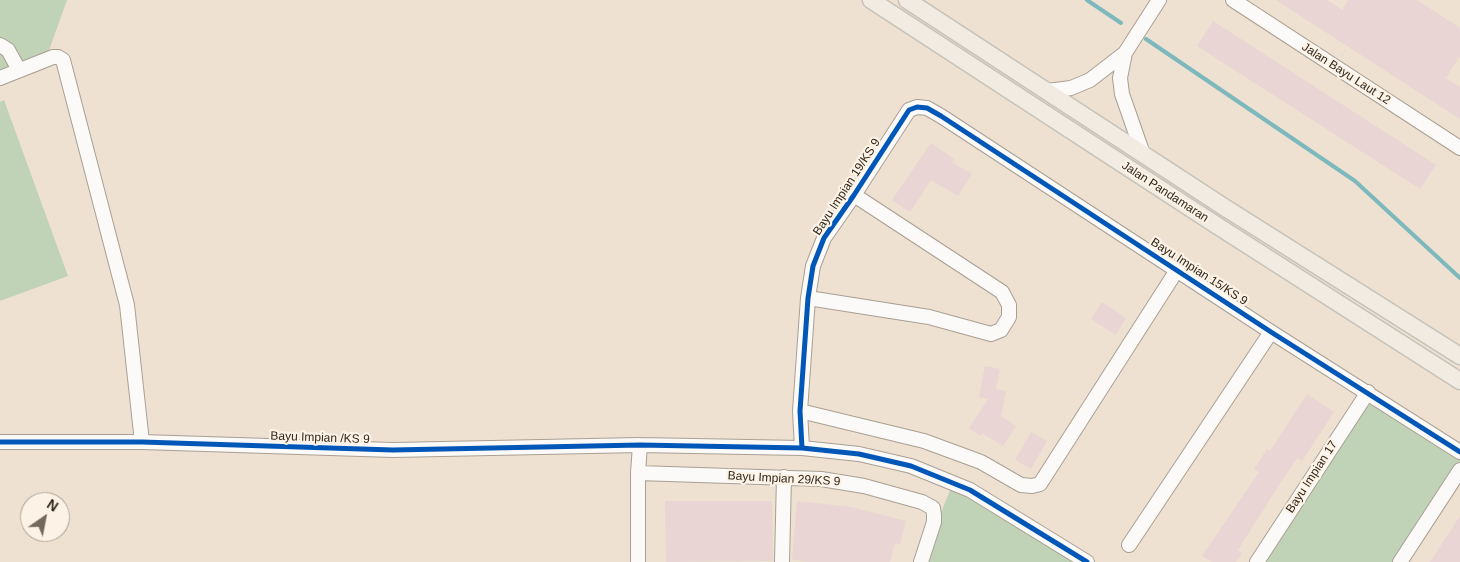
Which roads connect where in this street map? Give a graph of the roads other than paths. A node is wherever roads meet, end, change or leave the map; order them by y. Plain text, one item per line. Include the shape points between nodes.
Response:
1 (871, 0) edge
2 (907, 0) edge
3 (1233, 0) edge
4 (1154, 2) edge
5 (0, 45) edge
6 (1125, 52) junction
7 (19, 70) junction
8 (0, 78) edge
9 (1047, 91) junction
10 (927, 108) joint
11 (1460, 148) edge
12 (1143, 154) junction
13 (854, 195) junction
14 (1177, 270) junction
15 (808, 298) junction
16 (1271, 332) junction
17 (1460, 356) edge
18 (1460, 381) edge
19 (1368, 392) junction
20 (800, 411) junction
21 (0, 442) edge
22 (142, 442) junction
23 (640, 445) junction
24 (802, 448) junction
25 (1460, 452) edge
26 (1460, 470) edge
27 (638, 473) junction
28 (784, 478) junction
29 (1129, 545) dead end
30 (922, 561) edge
31 (638, 562) edge
32 (782, 562) edge
33 (1087, 562) edge
34 (1257, 562) edge
35 (1400, 562) edge

1 - 18 main road, Jalan Pandamaran
2 - 9 main road, Jalan Pandamaran
3 - 11 street, Jalan Bayu Laut 12
4 - 6 street
5 - 7 street via 8,50
6 - 9 street via 1090,80 1071,88
6 - 12 street via 1120,78 1122,94
7 - 8 street
7 - 22 street via 53,57 63,60 126,305
9 - 12 main road, Jalan Pandamaran
10 - 13 street, Bayu Impian 19/KS 9 via 909,110
10 - 14 street, Bayu Impian 15/KS 9
12 - 17 main road, Jalan Pandamaran
13 - 15 street, Bayu Impian 19/KS 9 via 824,238 813,266
13 - 15 street via 1002,292 1009,305 1009,317 1001,330 991,334 929,317
14 - 16 street, Bayu Impian 15/KS 9
14 - 20 street via 1040,484 1021,485 981,462 924,441
15 - 20 street, Bayu Impian 19/KS 9
16 - 19 street, Bayu Impian 15/KS 9
16 - 29 street
19 - 25 street, Bayu Impian 15/KS 9
19 - 34 street, Bayu Impian 17
20 - 24 street, Bayu Impian 19/KS 9
21 - 22 street, Bayu Impian /KS 9
22 - 23 street, Bayu Impian /KS 9 via 393,450
23 - 24 street, Bayu Impian /KS 9
23 - 27 street
24 - 33 street, Bayu Impian /KS 9 via 860,454 911,466 970,490
26 - 35 street
27 - 28 street, Bayu Impian 29/KS 9
27 - 31 street
28 - 30 street, Bayu Impian 29/KS 9 via 821,479 864,486 933,508 934,522
28 - 32 street

